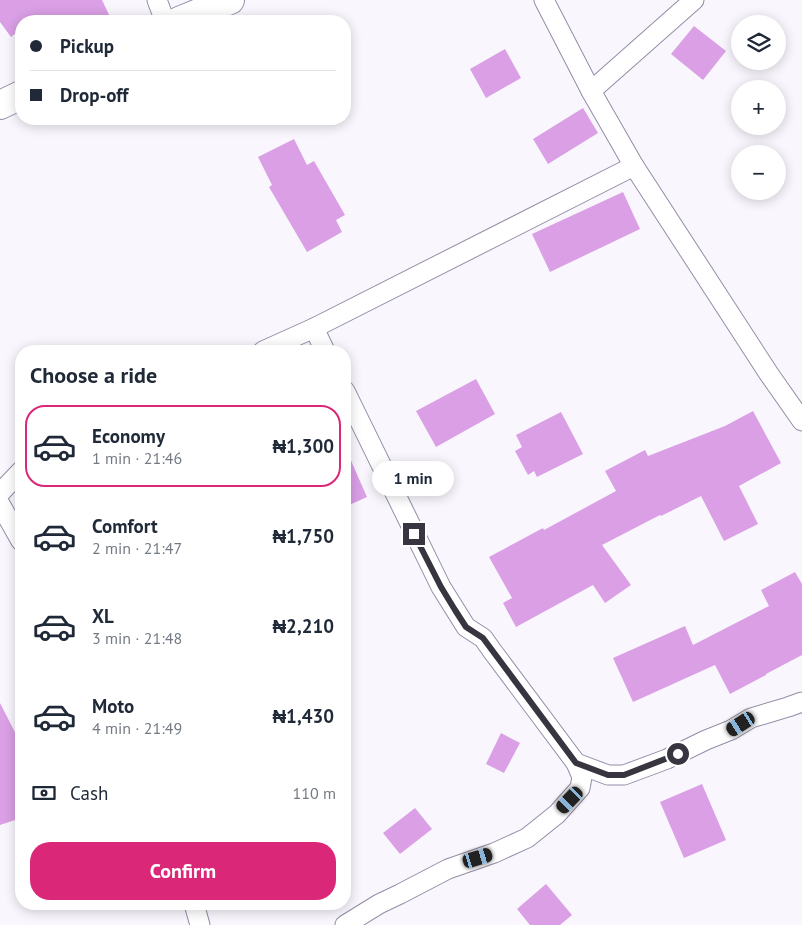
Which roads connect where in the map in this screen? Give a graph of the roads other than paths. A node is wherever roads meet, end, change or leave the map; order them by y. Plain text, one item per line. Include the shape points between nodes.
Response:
1 (157, 0) edge
2 (230, 0) edge
3 (544, 0) edge
4 (694, 0) edge
5 (163, 15) edge
6 (194, 15) edge
7 (591, 90) junction
8 (15, 98) edge
9 (0, 105) edge
10 (634, 166) junction
11 (314, 328) junction
12 (277, 345) edge
13 (323, 345) edge
14 (351, 403) edge
15 (802, 421) edge
16 (15, 477) edge
17 (0, 493) edge
18 (0, 504) edge
19 (15, 530) edge
20 (802, 702) edge
21 (576, 763) junction
22 (196, 910) edge
23 (200, 925) edge
24 (344, 925) edge

1 - 5 street
2 - 6 street
3 - 7 street
4 - 7 street
7 - 10 street
8 - 9 street
10 - 11 street
10 - 15 street
11 - 12 street
11 - 13 street
14 - 21 street via 455,610 466,627 483,638
16 - 17 street
18 - 19 street
20 - 21 street via 751,718 667,759 624,775 608,775
21 - 24 street via 582,777 580,788 557,814 527,838 448,869
22 - 23 street

